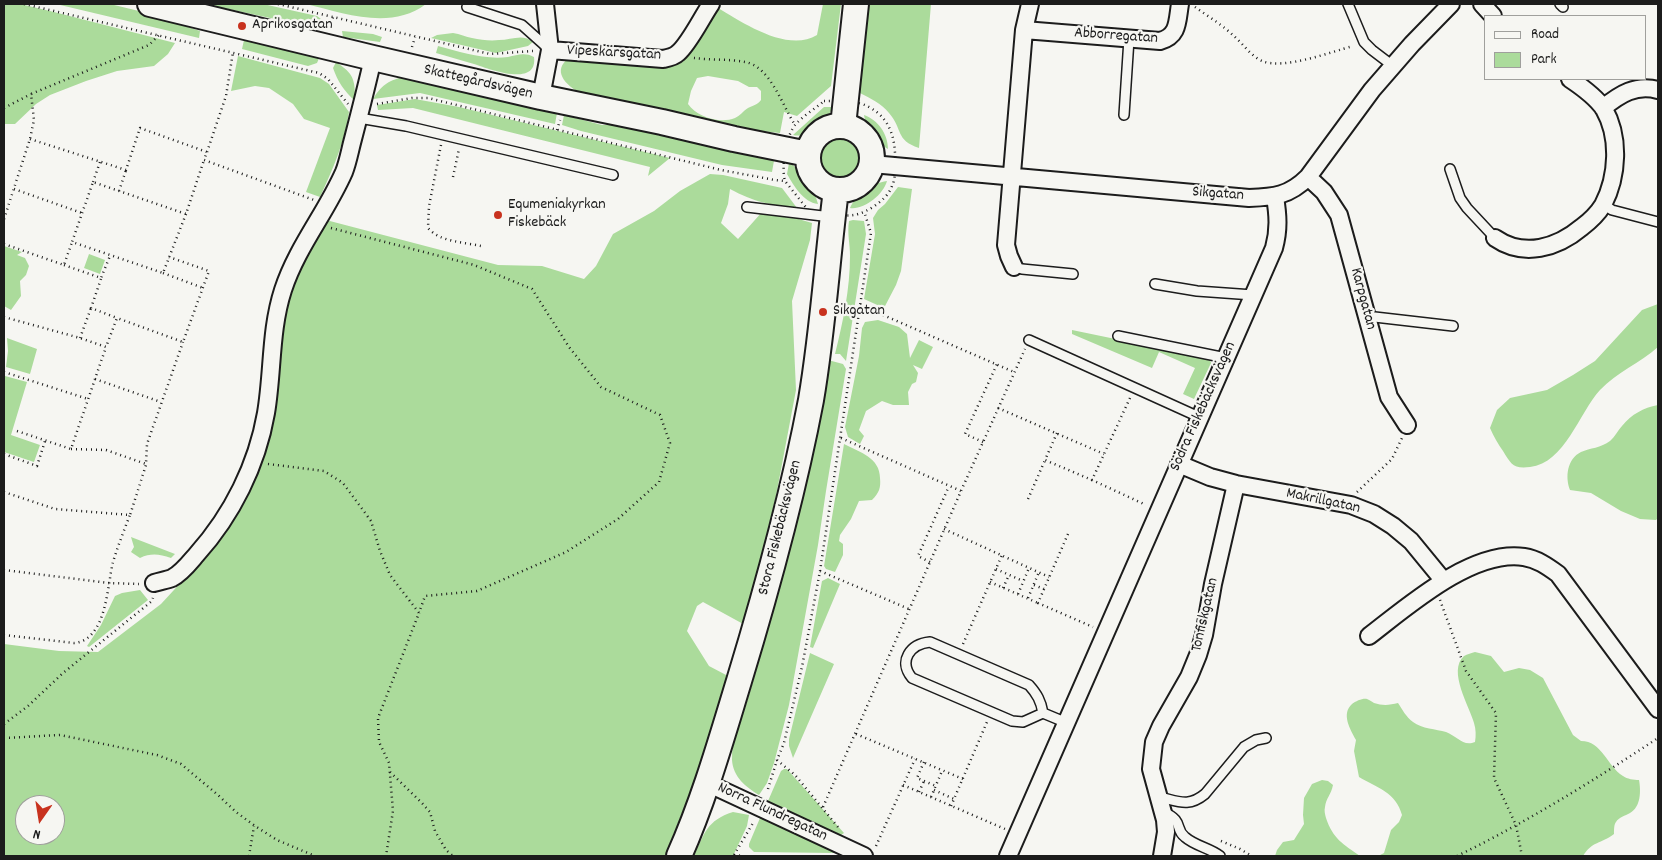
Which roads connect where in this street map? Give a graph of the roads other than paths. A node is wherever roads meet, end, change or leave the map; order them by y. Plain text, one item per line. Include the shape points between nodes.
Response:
1 (150, 4) edge
2 (545, 4) edge
3 (710, 4) edge
4 (856, 4) edge
5 (1030, 4) edge
6 (1180, 4) edge
7 (1348, 4) edge
8 (1451, 4) edge
9 (1482, 4) edge
10 (468, 7) dead end
11 (1492, 15) edge
12 (1024, 30) junction
13 (1129, 39) junction
14 (550, 50) junction
15 (373, 58) junction
16 (1393, 66) junction
17 (1571, 80) edge
18 (1658, 90) edge
19 (541, 97) junction
20 (1603, 108) junction
21 (360, 112) junction
22 (1124, 115) dead end
23 (844, 126) junction
24 (808, 154) junction
25 (884, 165) junction
26 (1450, 169) dead end
27 (613, 175) dead end
28 (1012, 177) junction
29 (1308, 177) junction
30 (836, 190) junction
31 (1275, 196) junction
32 (1603, 204) junction
33 (747, 206) dead end
34 (833, 218) junction
35 (1658, 222) edge
36 (1495, 238) joint
37 (1014, 267) joint
38 (1073, 274) dead end
39 (1155, 284) dead end
40 (1254, 295) junction
41 (1366, 316) junction
42 (1453, 326) dead end
43 (1118, 336) dead end
44 (1029, 340) road end
45 (1226, 358) junction
46 (1199, 417) junction
47 (1407, 426) road end
48 (1179, 464) junction
49 (1236, 484) junction
50 (154, 583) road end
51 (1439, 583) junction
52 (1369, 636) dead end
53 (1658, 709) edge
54 (1043, 713) junction
55 (1067, 723) junction
56 (1266, 738) dead end
57 (707, 784) junction
58 (1161, 804) junction
59 (868, 854) edge
60 (679, 856) edge
61 (1008, 856) edge
62 (1162, 856) edge
63 (1220, 856) edge

1 - 15 street, Skattegårdsvägen
2 - 14 street
3 - 14 street, Vipeskärsgatan via 684,46 677,54 663,59
4 - 23 street via 839,102
5 - 12 street
6 - 13 street, Abborregatan via 1176,27 1169,39
7 - 16 lane via 1364,42
8 - 16 street
9 - 11 street
10 - 14 lane via 522,25
12 - 13 street, Abborregatan
12 - 28 street
13 - 22 lane
14 - 19 street
15 - 19 street, Skattegårdsvägen
15 - 21 street
16 - 29 street
17 - 20 street
18 - 20 street via 1646,87 1626,92
19 - 24 street, Skattegårdsvägen
20 - 32 street via 1613,133 1615,159
21 - 27 lane
21 - 50 street via 344,170 328,205 291,268 283,290 272,336 266,413 240,491 209,540 188,564 172,577
23 - 24 street via 822,131
23 - 25 street via 858,131 868,142 873,156
24 - 30 street via 813,175 820,183
25 - 28 street, Sikgatan
25 - 30 street via 859,184
26 - 36 lane via 1460,198
28 - 31 street, Sikgatan via 1249,198
28 - 37 street via 1006,244
29 - 31 street via 1289,192
29 - 41 street, Karpgatan via 1324,192 1339,215
30 - 34 street, Stora Fiskebäcksvägen
31 - 40 street, Södra Fiskebäcksvägen via 1278,236
32 - 35 lane via 1612,210
32 - 36 street via 1578,230 1550,246 1514,248
33 - 34 lane
34 - 57 street, Stora Fiskebäcksvägen via 813,381 796,471 754,630
37 - 38 lane
39 - 40 lane
40 - 45 street, Södra Fiskebäcksvägen
41 - 42 lane
41 - 47 street, Karpgatan via 1389,397
43 - 45 lane
44 - 46 lane
45 - 46 street, Södra Fiskebäcksvägen
46 - 48 street, Södra Fiskebäcksvägen
48 - 49 street, Makrillgatan
48 - 55 street, Södra Fiskebäcksvägen
49 - 51 street, Makrillgatan via 1351,505 1374,514 1411,541
49 - 58 street, Tonfiskgatan via 1198,656 1154,742 1152,780
51 - 52 street
51 - 53 street via 1486,561 1501,558 1525,557 1546,565 1565,582
54 - 54 lane via 1042,703 1029,685 930,642 919,643 912,648 906,663 912,678 1012,721 1023,722
54 - 55 lane
55 - 61 street, Södra Fiskebäcksvägen
56 - 58 lane via 1244,747 1198,800
57 - 59 street, Norra Flundregatan
57 - 60 street, Stora Fiskebäcksvägen
58 - 62 street, Tonfiskgatan via 1166,832
58 - 63 lane via 1177,820 1182,835

